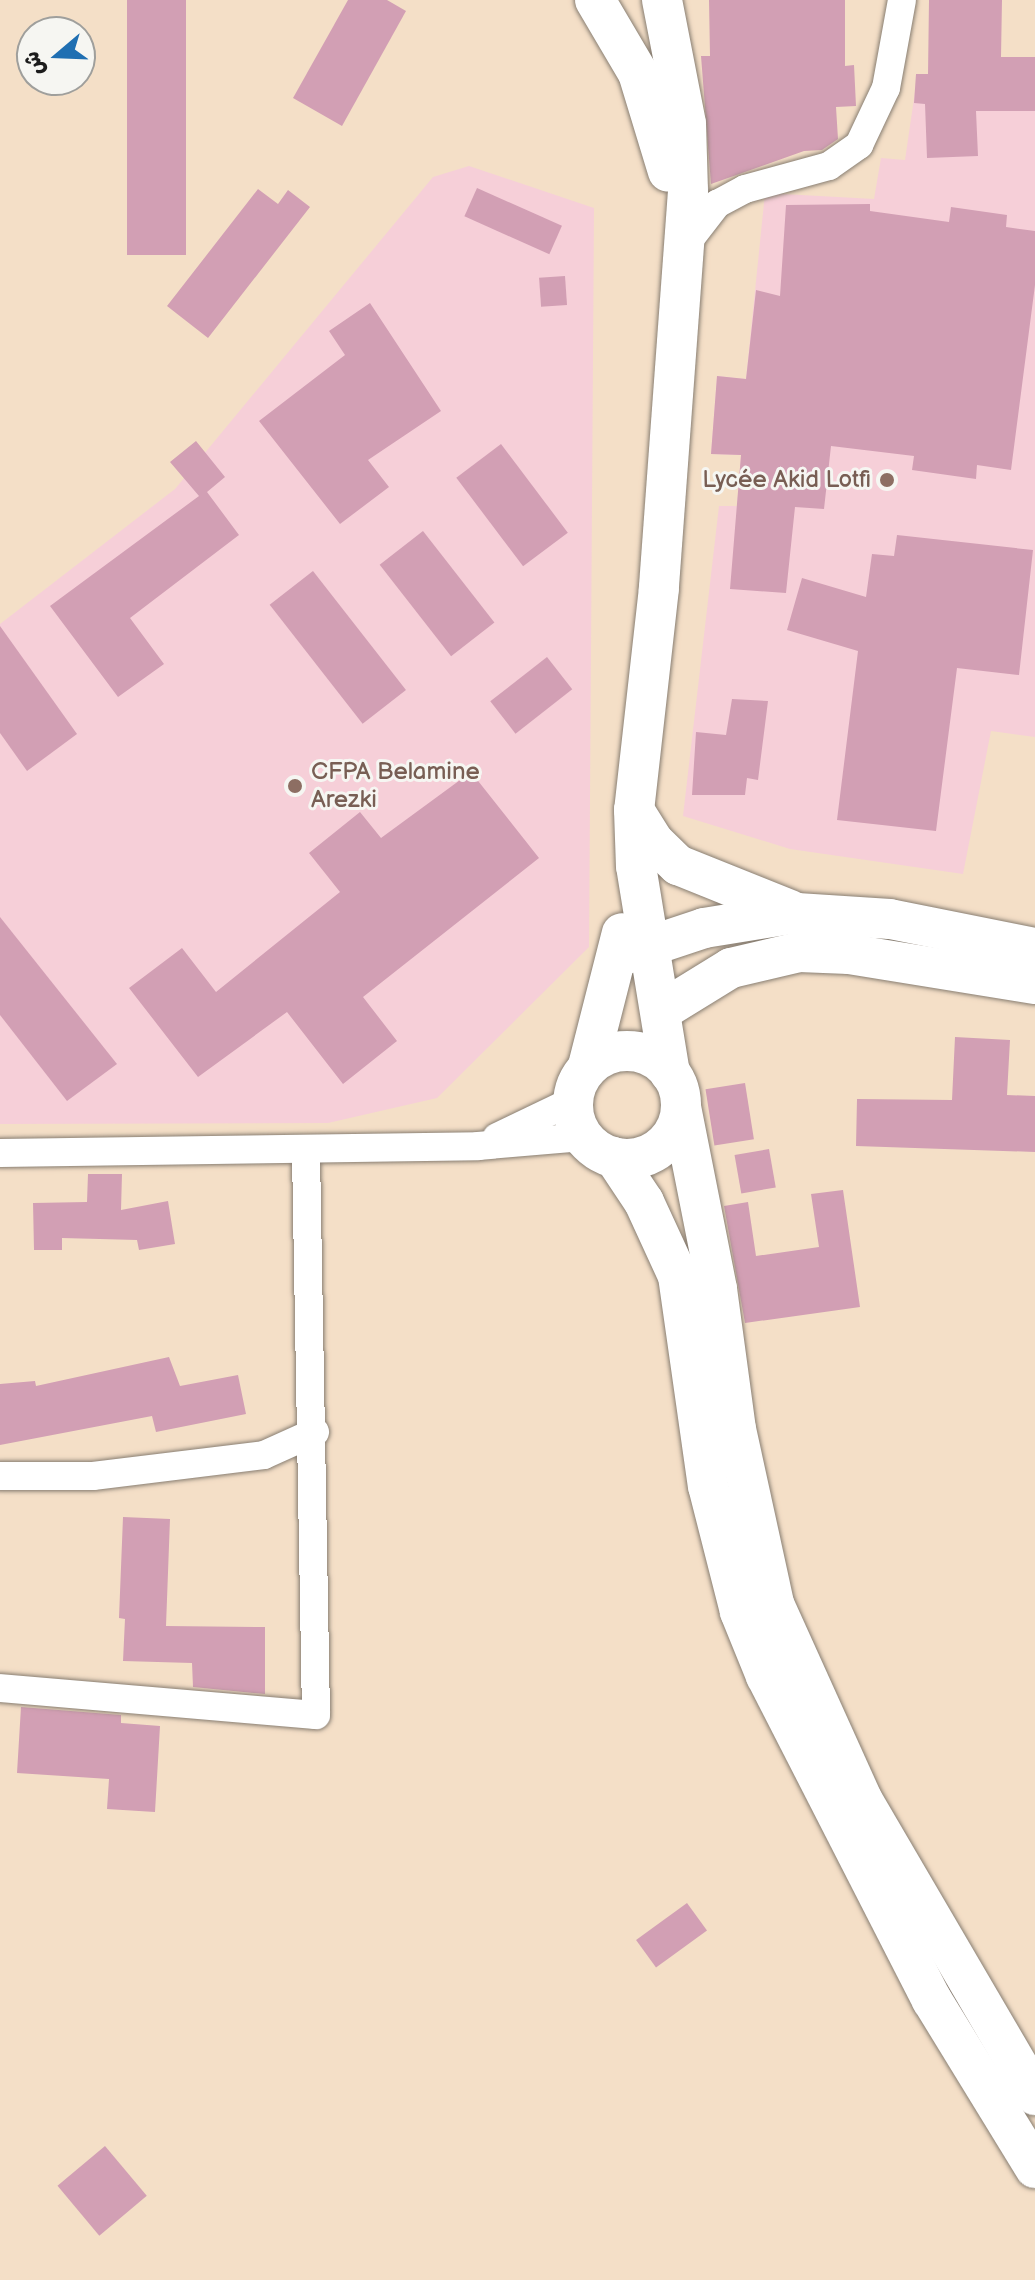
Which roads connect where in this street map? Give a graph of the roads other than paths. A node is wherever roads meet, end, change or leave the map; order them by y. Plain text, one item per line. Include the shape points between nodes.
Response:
1 (596, 0) edge
2 (627, 0) edge
3 (662, 0) edge
4 (902, 0) edge
5 (680, 251) junction
6 (634, 810) junction
7 (797, 913) junction
8 (1035, 948) edge
9 (633, 950) junction
10 (1035, 984) edge
11 (661, 1011) junction
12 (676, 1090) junction
13 (589, 1115) junction
14 (306, 1151) junction
15 (0, 1153) edge
16 (315, 1432) junction
17 (0, 1476) edge
18 (0, 1688) edge
19 (1035, 2095) edge
20 (1035, 2168) edge

1 - 2 main road
1 - 5 main road via 638,73 656,119
3 - 5 main road via 686,124 688,191
4 - 5 street via 886,88 859,145 829,166 745,189 717,204
5 - 6 main road via 659,588
6 - 7 main road via 653,841 678,865
6 - 9 main road
7 - 8 main road via 890,919
7 - 9 main road via 740,920
9 - 11 main road
9 - 13 main road
10 - 11 main road via 849,954 799,952 731,968
11 - 12 main road
12 - 13 main road via 657,1060 621,1050
12 - 13 main road via 671,1134 651,1154
12 - 19 main road via 717,1289 742,1461 774,1604 862,1799
13 - 14 street via 478,1146
13 - 20 main road via 644,1202 678,1276 708,1486 740,1612 766,1676 932,2000
14 - 15 street
14 - 16 street
16 - 17 street via 264,1455 93,1476
16 - 18 street via 316,1715

